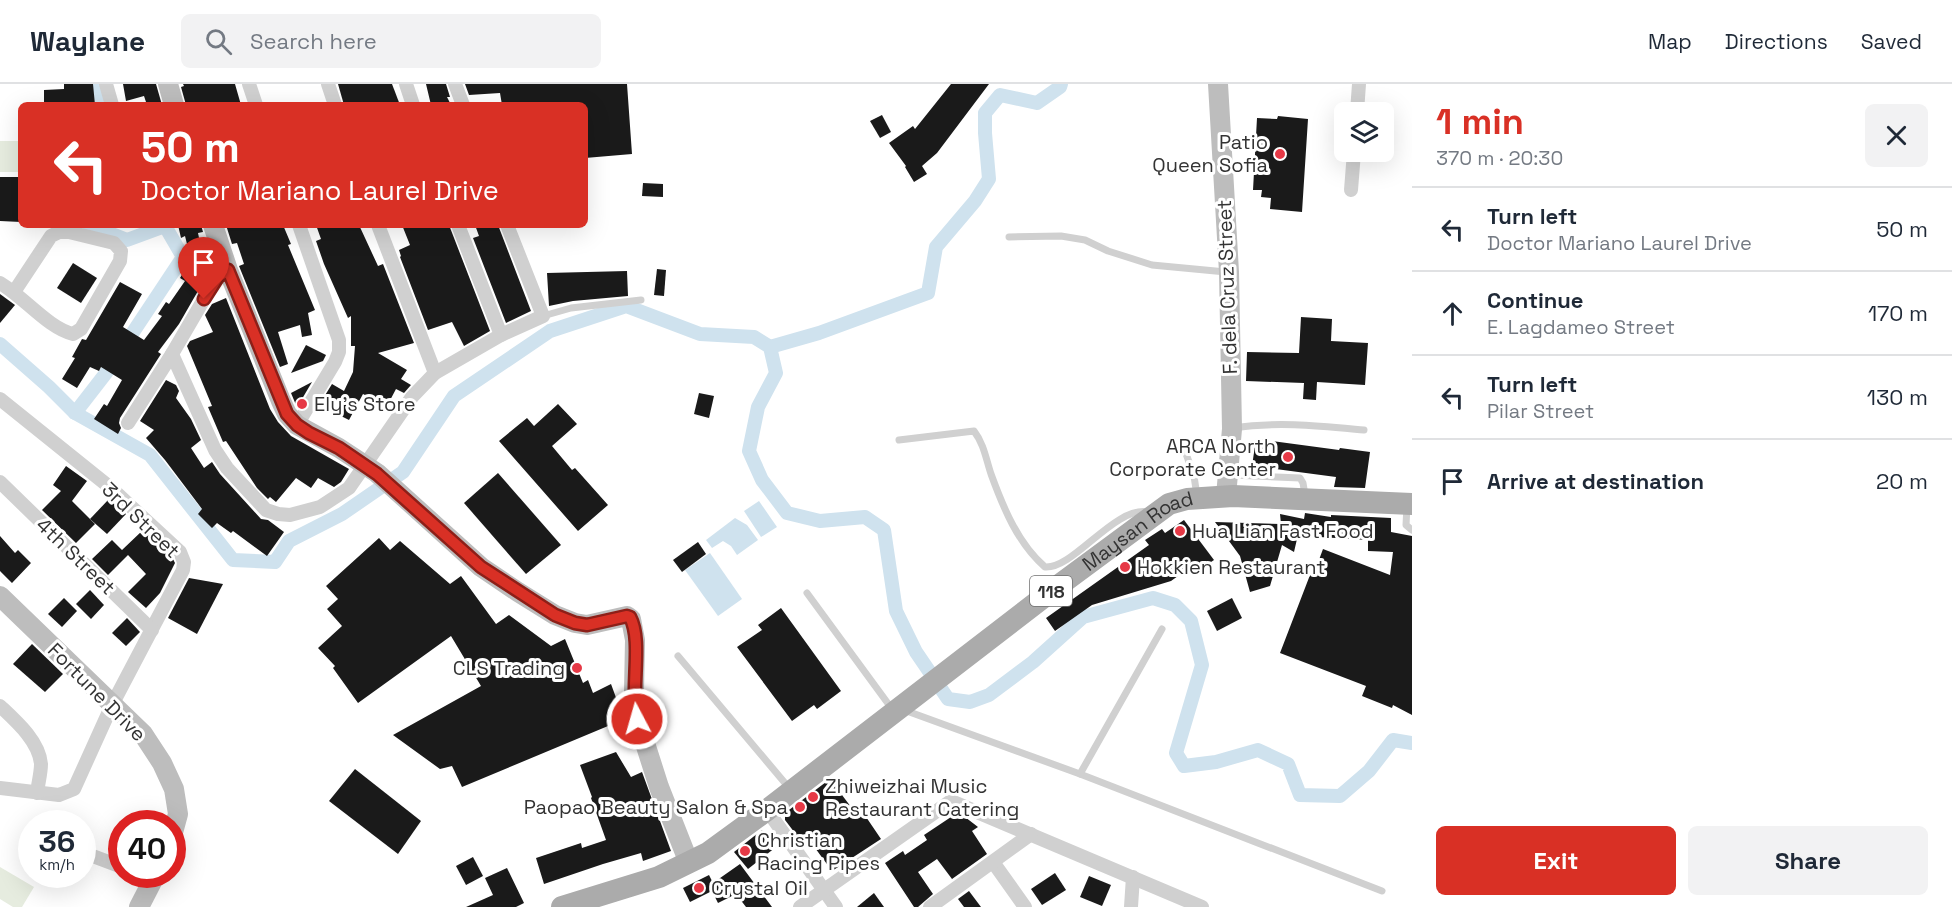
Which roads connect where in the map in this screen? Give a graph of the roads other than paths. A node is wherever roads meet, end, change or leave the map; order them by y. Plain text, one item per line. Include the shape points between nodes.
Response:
1 (106, 84) edge
2 (168, 84) edge
3 (249, 84) edge
4 (328, 84) edge
5 (406, 84) edge
6 (455, 84) edge
7 (1218, 84) edge
8 (1359, 84) edge
9 (111, 102) edge
10 (173, 102) edge
11 (255, 102) edge
12 (334, 102) edge
13 (412, 102) edge
14 (462, 102) edge
15 (1358, 102) edge
16 (1353, 162) edge
17 (1351, 190) dead end
18 (214, 228) edge
19 (299, 228) edge
20 (379, 228) edge
21 (459, 228) edge
22 (508, 228) edge
23 (1009, 237) dead end
24 (228, 270) junction
25 (1229, 272) junction
26 (0, 283) edge
27 (14, 292) junction
28 (641, 300) dead end
29 (543, 316) junction
30 (501, 335) junction
31 (172, 354) junction
32 (435, 373) junction
33 (0, 399) edge
34 (128, 423) dead end
35 (297, 425) junction
36 (1232, 429) junction
37 (1364, 430) dead end
38 (899, 440) dead end
39 (1184, 448) dead end
40 (371, 469) junction
41 (0, 482) edge
42 (1227, 487) junction
43 (1197, 499) junction
44 (1410, 504) edge
45 (1154, 514) junction
46 (1412, 530) edge
47 (807, 593) dead end
48 (0, 596) edge
49 (1162, 629) dead end
50 (152, 630) junction
51 (678, 656) dead end
52 (112, 705) junction
53 (0, 706) edge
54 (896, 710) junction
55 (1080, 774) junction
56 (0, 788) edge
57 (791, 791) junction
58 (37, 793) junction
59 (177, 810) edge
60 (767, 810) junction
61 (1030, 834) junction
62 (993, 862) junction
63 (689, 863) junction
64 (1133, 877) junction
65 (146, 888) edge
66 (824, 890) junction
67 (1382, 891) dead end
68 (933, 906) edge
69 (139, 907) edge
70 (562, 907) edge
71 (800, 907) edge
72 (836, 907) edge
73 (1025, 907) edge
74 (1131, 907) edge
75 (1202, 907) edge

1 - 9 street
2 - 10 street
3 - 11 street
4 - 12 street
5 - 13 street
6 - 14 street
7 - 25 street, F. dela Cruz Street
8 - 15 street
16 - 17 street
18 - 24 street
19 - 35 street via 339,340 339,352
20 - 32 street
21 - 30 street
22 - 29 street
23 - 25 lane via 1061,236 1085,240 1152,265
24 - 31 street via 214,282
24 - 35 street via 281,401
25 - 36 street, F. dela Cruz Street
26 - 27 street
27 - 27 street via 63,332 74,334 81,329 122,251 114,243 59,232 51,236
28 - 29 lane
29 - 30 street
30 - 32 street
31 - 34 street
31 - 40 street via 215,450 266,510 290,515 320,507
32 - 40 street via 412,397
33 - 50 street, 3rd Street via 112,489 180,552 183,570
35 - 40 street
36 - 37 lane via 1257,425
36 - 42 street, F. dela Cruz Street
38 - 45 lane via 974,431 1014,529 1045,567 1063,561 1126,516 1144,511
39 - 43 lane
40 - 63 street via 481,567 555,615 587,625 627,616 631,619 636,716
41 - 50 street, 4th Street
42 - 43 main road, Maysan Road / 118
42 - 44 main road, Maysan Road / 118 via 1306,499
43 - 45 main road, Maysan Road / 118 via 1169,504
44 - 46 lane via 1406,525
45 - 54 main road, Maysan Road / 118
47 - 54 lane
48 - 52 street, Fortune Drive
49 - 55 lane
50 - 52 street, 3rd Street
51 - 57 lane
52 - 58 street, 3rd Street via 74,789 59,795
52 - 59 street, Fortune Drive via 142,734 166,771 174,789
53 - 58 street via 39,751
54 - 55 lane
54 - 57 main road, Maysan Road / 118
55 - 67 lane
56 - 58 street
57 - 60 main road, Maysan Road / 118
60 - 63 main road, 118
60 - 66 street
61 - 62 street
61 - 64 street
61 - 66 street via 951,801
62 - 68 street
62 - 73 street
63 - 70 main road, 118 via 659,878
64 - 74 street
64 - 75 street
65 - 69 street
66 - 71 street
66 - 72 street

